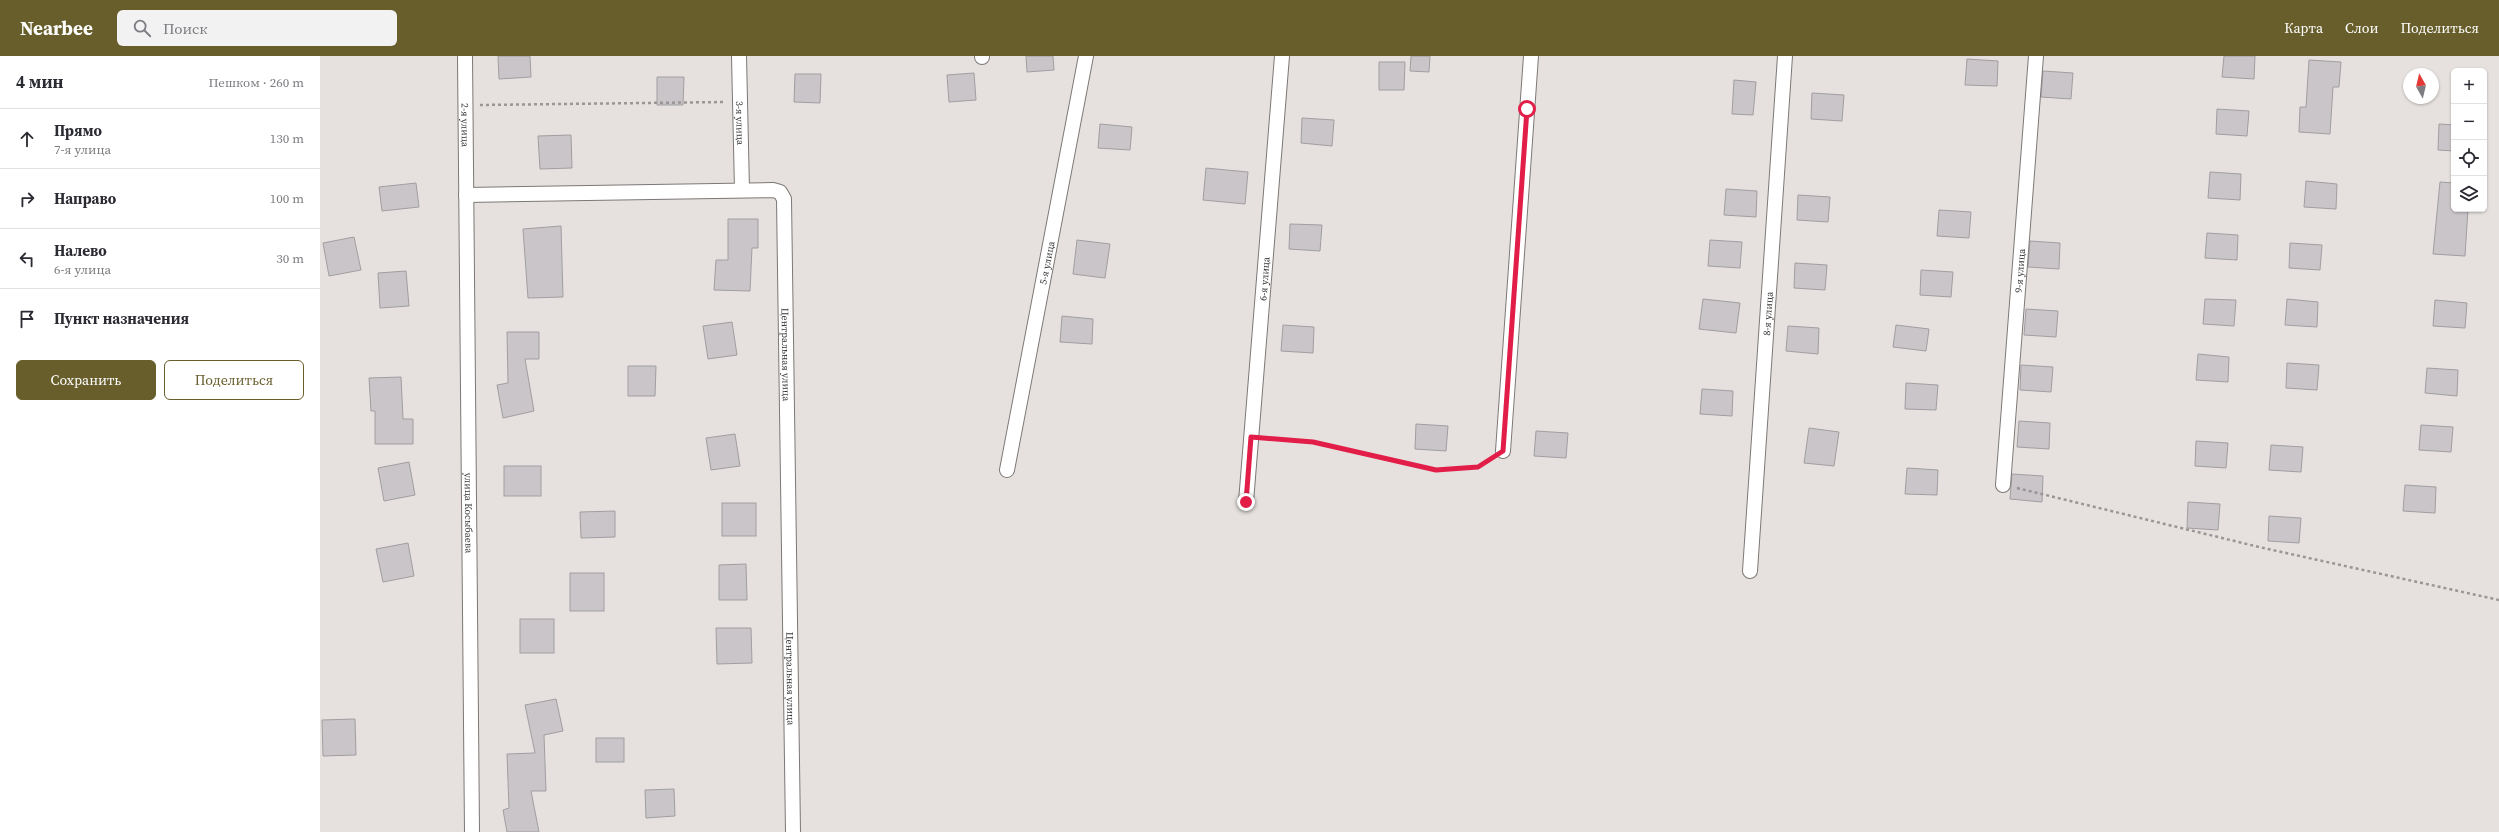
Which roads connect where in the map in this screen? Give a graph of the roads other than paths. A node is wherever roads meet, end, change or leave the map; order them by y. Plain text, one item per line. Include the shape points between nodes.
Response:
1 (465, 56) edge
2 (739, 56) edge
3 (1086, 56) edge
4 (1282, 56) edge
5 (1531, 56) edge
6 (1786, 56) edge
7 (2036, 56) edge
8 (742, 190) junction
9 (466, 195) junction
10 (1503, 451) road end
11 (1007, 470) dead end
12 (2003, 485) road end
13 (1246, 502) dead end
14 (1750, 571) dead end
15 (472, 832) edge
16 (793, 832) edge

1 - 9 street, 2-я улица
2 - 8 street, 3-я улица
3 - 11 street, 5-я улица
4 - 13 street, 6-я улица
5 - 10 street
6 - 14 street, 8-я улица
7 - 12 street, 9-я улица
8 - 9 street, Центральная улица
8 - 16 street, Центральная улица via 773,190 780,192 784,199
9 - 15 street, улица Косыбаева

